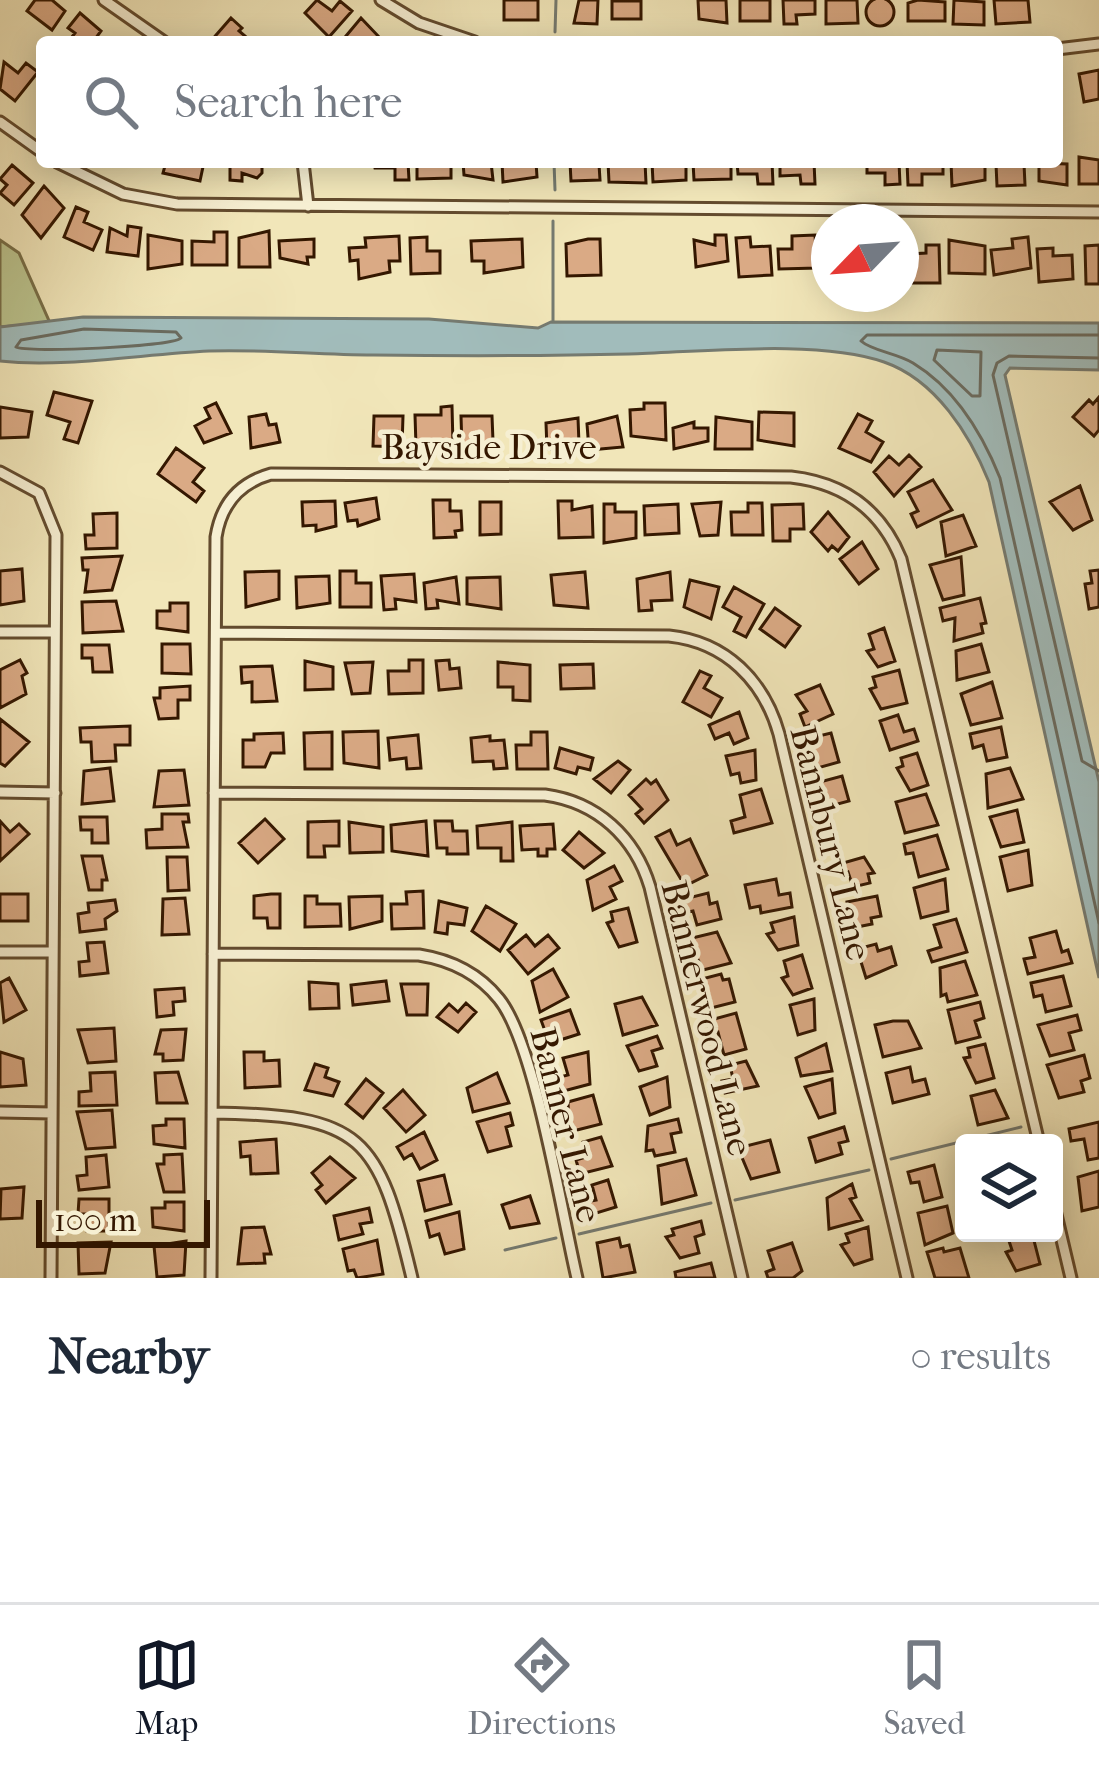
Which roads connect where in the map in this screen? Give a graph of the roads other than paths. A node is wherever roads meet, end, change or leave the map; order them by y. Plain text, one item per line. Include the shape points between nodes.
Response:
1 (104, 0) edge
2 (381, 0) edge
3 (155, 36) edge
4 (457, 36) edge
5 (1099, 44) edge
6 (1063, 48) edge
7 (0, 122) edge
8 (36, 148) edge
9 (68, 168) edge
10 (304, 168) edge
11 (308, 206) junction
12 (1099, 212) edge
13 (0, 472) edge
14 (0, 632) edge
15 (55, 632) junction
16 (216, 633) junction
17 (0, 792) edge
18 (55, 793) junction
19 (214, 793) junction
20 (0, 952) edge
21 (53, 952) junction
22 (213, 954) junction
23 (0, 1112) edge
24 (52, 1113) junction
25 (212, 1114) junction
26 (1037, 1134) edge
27 (1062, 1242) edge
28 (51, 1278) edge
29 (212, 1278) edge
30 (412, 1278) edge
31 (577, 1278) edge
32 (742, 1278) edge
33 (907, 1278) edge
34 (1071, 1278) edge

1 - 3 street
2 - 4 street
5 - 6 street
7 - 8 street
9 - 11 street via 148,201
10 - 11 street
11 - 12 street
13 - 15 street via 39,493 54,521
14 - 15 street
15 - 18 street
16 - 19 street, Bayside Drive
16 - 26 street, Bayside Drive via 222,513 241,489 271,474 790,477 849,494 880,521 901,560
16 - 33 street, Bannbury Lane via 669,636 699,642 740,667 763,693 779,734
17 - 18 street
18 - 21 street
19 - 22 street, Bayside Drive
19 - 32 street, Bannerwood Lane via 545,795 583,806 616,828 647,878
20 - 21 street
21 - 24 street
22 - 25 street, Bayside Drive
22 - 31 street, Banner Lane via 419,955 449,961 485,985 523,1047
23 - 24 street
24 - 28 street
25 - 29 street, Bayside Drive
25 - 30 street via 307,1117 358,1144 391,1190
27 - 34 street

